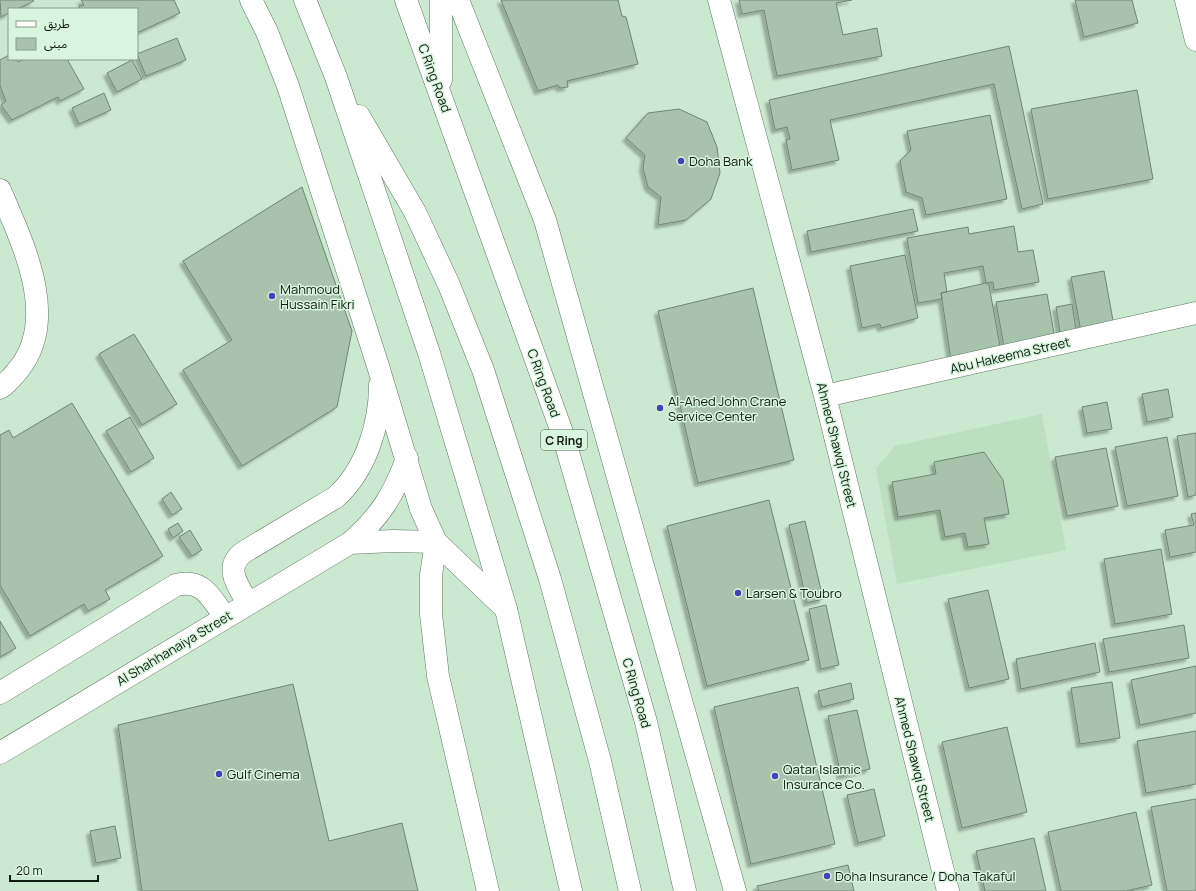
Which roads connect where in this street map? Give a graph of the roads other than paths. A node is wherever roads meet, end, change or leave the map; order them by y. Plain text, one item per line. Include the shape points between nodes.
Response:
1 (251, 0) edge
2 (305, 0) edge
3 (406, 0) edge
4 (441, 0) edge
5 (458, 0) edge
6 (719, 0) edge
7 (1186, 0) edge
8 (1196, 40) edge
9 (336, 77) junction
10 (441, 93) junction
11 (0, 190) edge
12 (1196, 314) edge
13 (378, 366) junction
14 (0, 388) edge
15 (825, 396) junction
16 (407, 458) junction
17 (436, 542) junction
18 (350, 543) junction
19 (248, 602) junction
20 (506, 610) junction
21 (225, 617) junction
22 (0, 693) edge
23 (0, 753) edge
24 (488, 891) edge
25 (571, 891) edge
26 (630, 891) edge
27 (685, 891) edge
28 (736, 891) edge
29 (948, 891) edge

1 - 13 main road via 267,32 288,86
2 - 9 main road
3 - 10 main road, C Ring Road / C Ring
4 - 10 main road
5 - 28 main road via 545,220
6 - 15 main road, Ahmed Shawqi Street
7 - 8 main road
9 - 20 main road via 429,353
9 - 26 main road via 415,212 449,285 483,370 550,579 600,761
10 - 27 main road, C Ring Road / C Ring via 563,435 646,722
11 - 14 main road via 27,254 35,294 38,329 26,359 7,384
12 - 15 main road, Abu Hakeema Street
13 - 16 main road
13 - 19 main road via 379,407 375,427 353,479 336,497 238,556 233,567 233,575
15 - 29 main road, Ahmed Shawqi Street
16 - 17 main road via 422,509
16 - 18 main road, Al Shahhanaiya Street via 385,506
17 - 18 main road, Al Shahhanaiya Street
17 - 20 main road
17 - 24 main road via 431,575 430,614 438,676
18 - 19 main road, Al Shahhanaiya Street
19 - 21 main road, Al Shahhanaiya Street
20 - 25 main road
21 - 22 main road via 204,589 194,584 176,584
21 - 23 main road, Al Shahhanaiya Street

